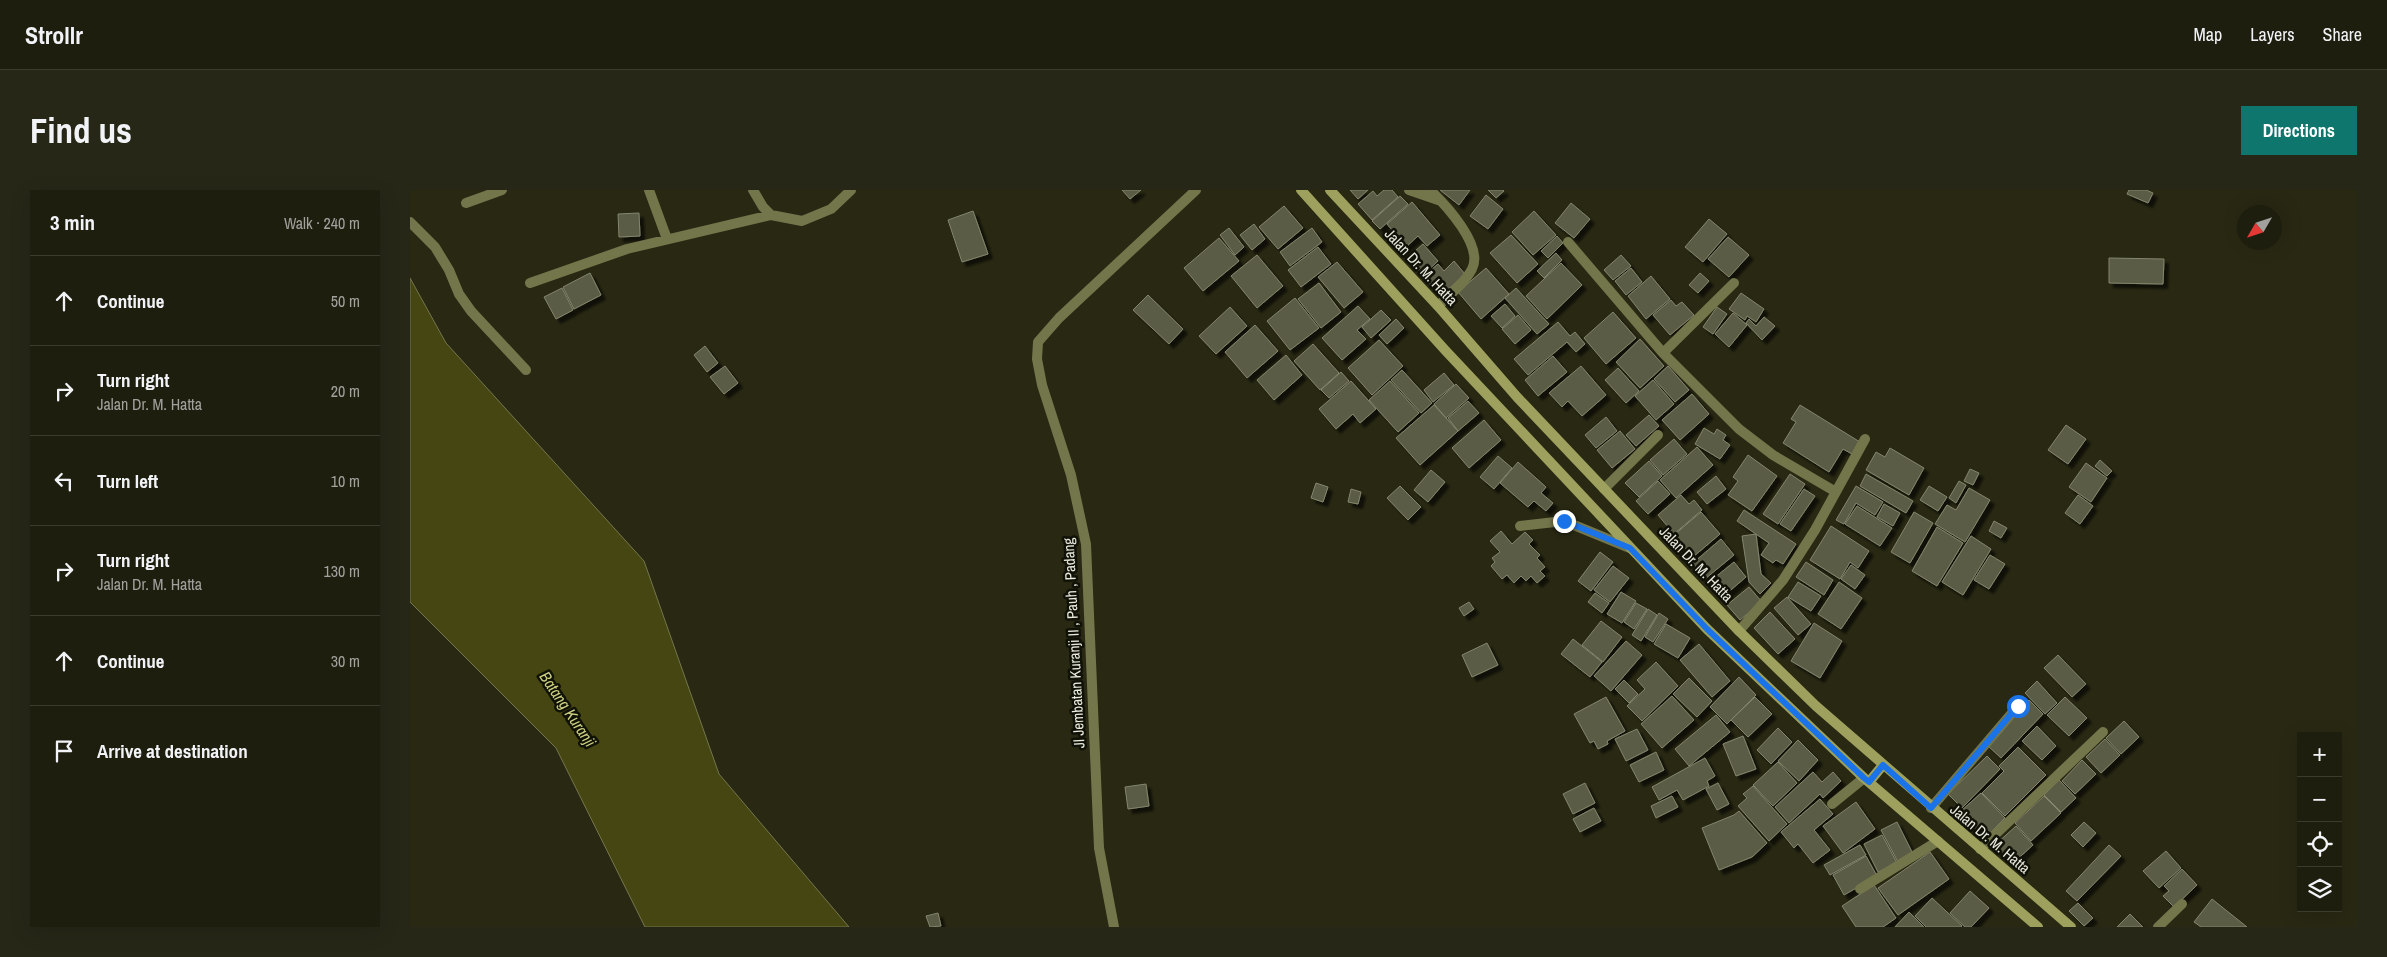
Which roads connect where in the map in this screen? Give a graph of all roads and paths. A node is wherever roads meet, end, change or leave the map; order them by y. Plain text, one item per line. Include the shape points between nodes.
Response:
1 (502, 190) edge
2 (649, 190) edge
3 (752, 190) edge
4 (851, 190) edge
5 (1196, 190) edge
6 (1302, 190) edge
7 (1330, 190) edge
8 (1408, 190) edge
9 (1430, 190) edge
10 (1442, 201) junction
11 (466, 203) dead end
12 (771, 216) junction
13 (410, 222) edge
14 (667, 240) junction
15 (1568, 242) dead end
16 (530, 282) dead end
17 (1734, 283) dead end
18 (1438, 306) junction
19 (1663, 353) junction
20 (526, 370) dead end
21 (1658, 435) dead end
22 (1865, 438) dead end
23 (1604, 489) junction
24 (1836, 492) junction
25 (1520, 526) dead end
26 (1630, 548) junction
27 (1739, 631) junction
28 (2018, 706) dead end
29 (2104, 732) dead end
30 (1883, 765) junction
31 (1867, 780) junction
32 (1832, 804) dead end
33 (1931, 808) junction
34 (1938, 841) junction
35 (1980, 849) junction
36 (1860, 889) dead end
37 (2182, 904) dead end
38 (1114, 927) edge
39 (2038, 927) edge
40 (2070, 927) edge
41 (2158, 927) edge

1 - 11 street
2 - 14 street
3 - 12 street
4 - 12 street via 831,209 816,217 802,221
5 - 38 street, Jl Jembatan Kuranji II , Pauh , Padang via 1059,318 1038,342 1037,359 1042,385 1071,475 1086,544 1099,848
6 - 26 main road via 1445,350
7 - 18 main road, Jalan Dr. M. Hatta
8 - 10 street
9 - 10 street
10 - 18 street via 1465,233 1474,259 1473,268 1466,278
12 - 14 street
13 - 20 street via 435,247 471,311
14 - 16 street via 627,249
15 - 19 street
17 - 19 street
18 - 23 main road, Jalan Dr. M. Hatta via 1517,397
19 - 24 street via 1739,429 1773,455
21 - 23 street
22 - 24 street
23 - 27 main road, Jalan Dr. M. Hatta
24 - 27 street via 1783,580
25 - 26 street via 1564,521
26 - 31 main road via 1707,629
27 - 30 main road, Jalan Dr. M. Hatta
28 - 33 street
29 - 35 street
30 - 31 main road
30 - 33 main road, Jalan Dr. M. Hatta
31 - 32 street
31 - 34 main road
33 - 35 main road, Jalan Dr. M. Hatta
34 - 36 street
34 - 39 main road
35 - 40 main road, Jalan Dr. M. Hatta
37 - 41 street

